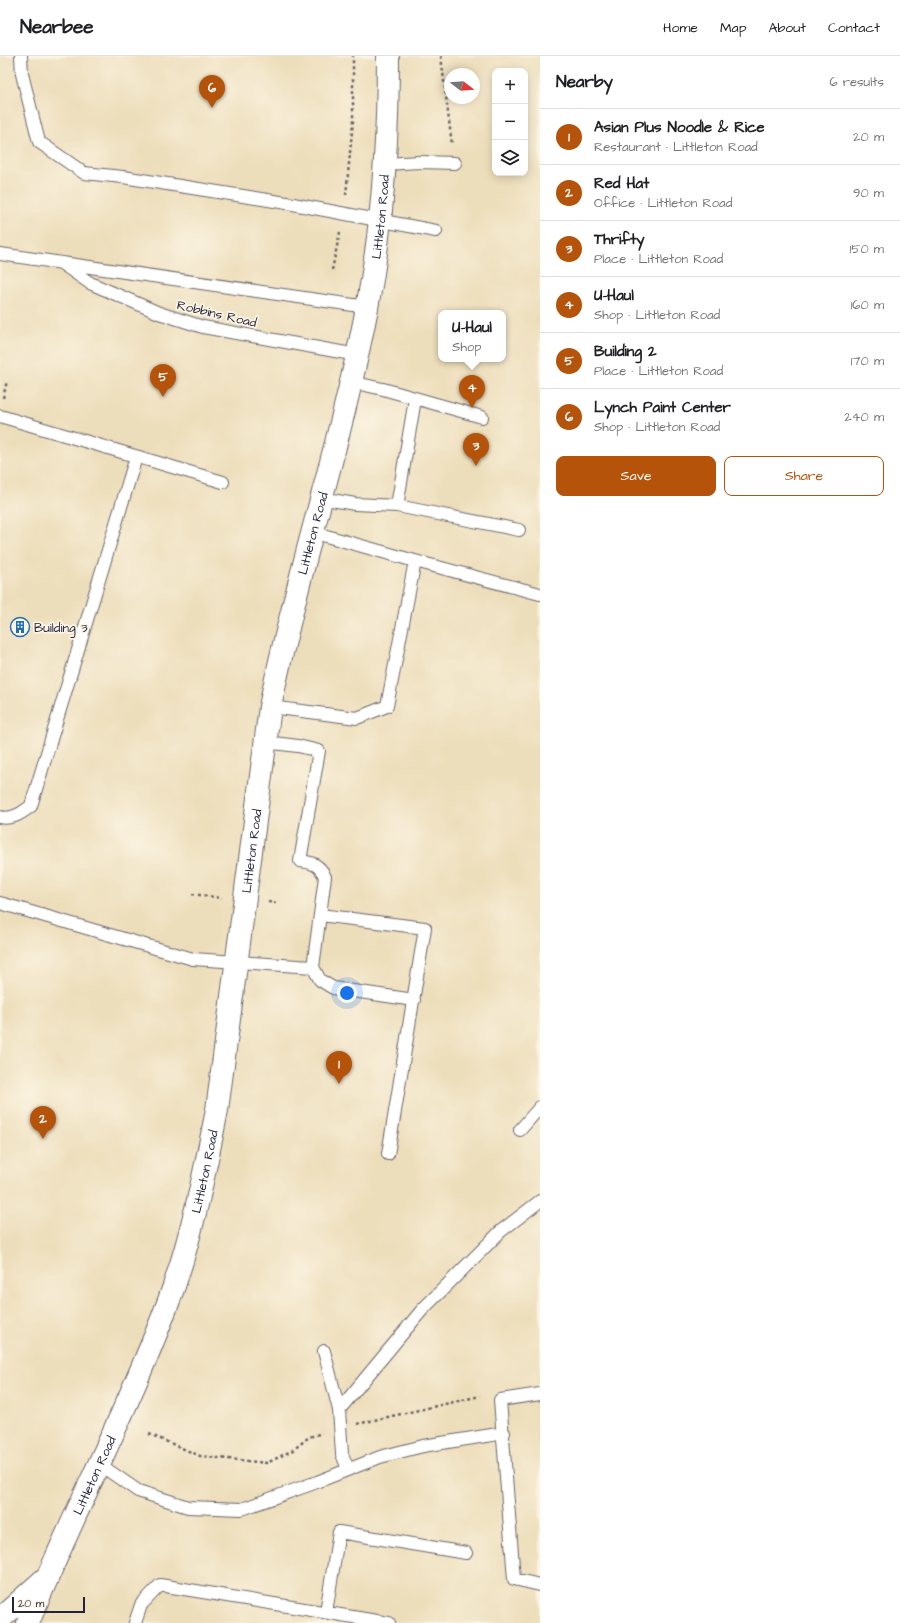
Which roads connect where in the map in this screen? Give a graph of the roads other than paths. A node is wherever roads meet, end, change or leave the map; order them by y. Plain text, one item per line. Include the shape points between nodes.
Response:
1 (21, 56) edge
2 (388, 56) edge
3 (455, 163) road end
4 (385, 164) junction
5 (380, 221) junction
6 (436, 231) dead end
7 (0, 254) edge
8 (58, 262) junction
9 (367, 307) junction
10 (357, 355) junction
11 (351, 382) junction
12 (415, 399) junction
13 (1, 411) edge
14 (482, 416) dead end
15 (136, 457) junction
16 (223, 482) dead end
17 (320, 498) junction
18 (397, 506) junction
19 (519, 530) dead end
20 (312, 532) junction
21 (415, 562) junction
22 (540, 594) edge
23 (270, 707) junction
24 (265, 742) junction
25 (0, 817) edge
26 (0, 903) edge
27 (320, 915) junction
28 (236, 962) junction
29 (313, 967) junction
30 (414, 1000) junction
31 (540, 1107) edge
32 (520, 1130) dead end
33 (388, 1154) dead end
34 (540, 1201) edge
35 (324, 1352) dead end
36 (540, 1394) edge
37 (339, 1410) junction
38 (504, 1432) junction
39 (99, 1464) junction
40 (348, 1469) junction
41 (466, 1553) dead end
42 (48, 1576) junction
43 (540, 1585) edge
44 (326, 1612) junction
45 (0, 1619) edge
46 (28, 1623) edge
47 (135, 1623) edge
48 (389, 1623) edge

1 - 5 lane via 22,74 39,142 84,173 293,204
2 - 4 main road, Littleton Road
3 - 4 lane
4 - 5 main road, Littleton Road
5 - 6 lane
5 - 9 main road, Littleton Road
7 - 8 lane, Robbins Road
8 - 9 lane, Robbins Road
8 - 10 lane, Robbins Road via 90,283 159,313 202,327
9 - 10 main road, Littleton Road
10 - 11 main road, Littleton Road
11 - 12 lane
11 - 17 main road, Littleton Road
12 - 14 lane
12 - 18 lane
13 - 15 lane
15 - 16 lane
15 - 25 lane via 31,806 20,815
17 - 18 lane via 355,504
17 - 20 main road, Littleton Road
18 - 19 lane
20 - 21 lane
20 - 23 main road, Littleton Road via 283,642
21 - 22 lane
21 - 23 lane via 387,706 357,718
23 - 24 main road, Littleton Road
24 - 27 lane via 319,751 300,860 322,868 325,877
24 - 28 main road, Littleton Road
26 - 28 lane via 193,959
27 - 29 lane
27 - 30 lane via 425,928
28 - 29 lane
28 - 39 main road, Littleton Road via 217,1110 188,1239 168,1302 136,1383
29 - 30 lane via 320,980 332,988
30 - 33 lane
31 - 32 lane
34 - 37 lane via 501,1231 422,1310
35 - 37 lane
36 - 38 lane via 500,1400
37 - 40 lane via 342,1454
38 - 40 lane via 423,1446 380,1457
38 - 43 lane via 514,1579
39 - 40 lane via 138,1490 181,1504 242,1508
39 - 42 main road, Littleton Road
41 - 44 lane via 339,1532
42 - 45 main road
42 - 46 main road, Littleton Road
44 - 47 lane via 160,1585 141,1606
44 - 48 lane

